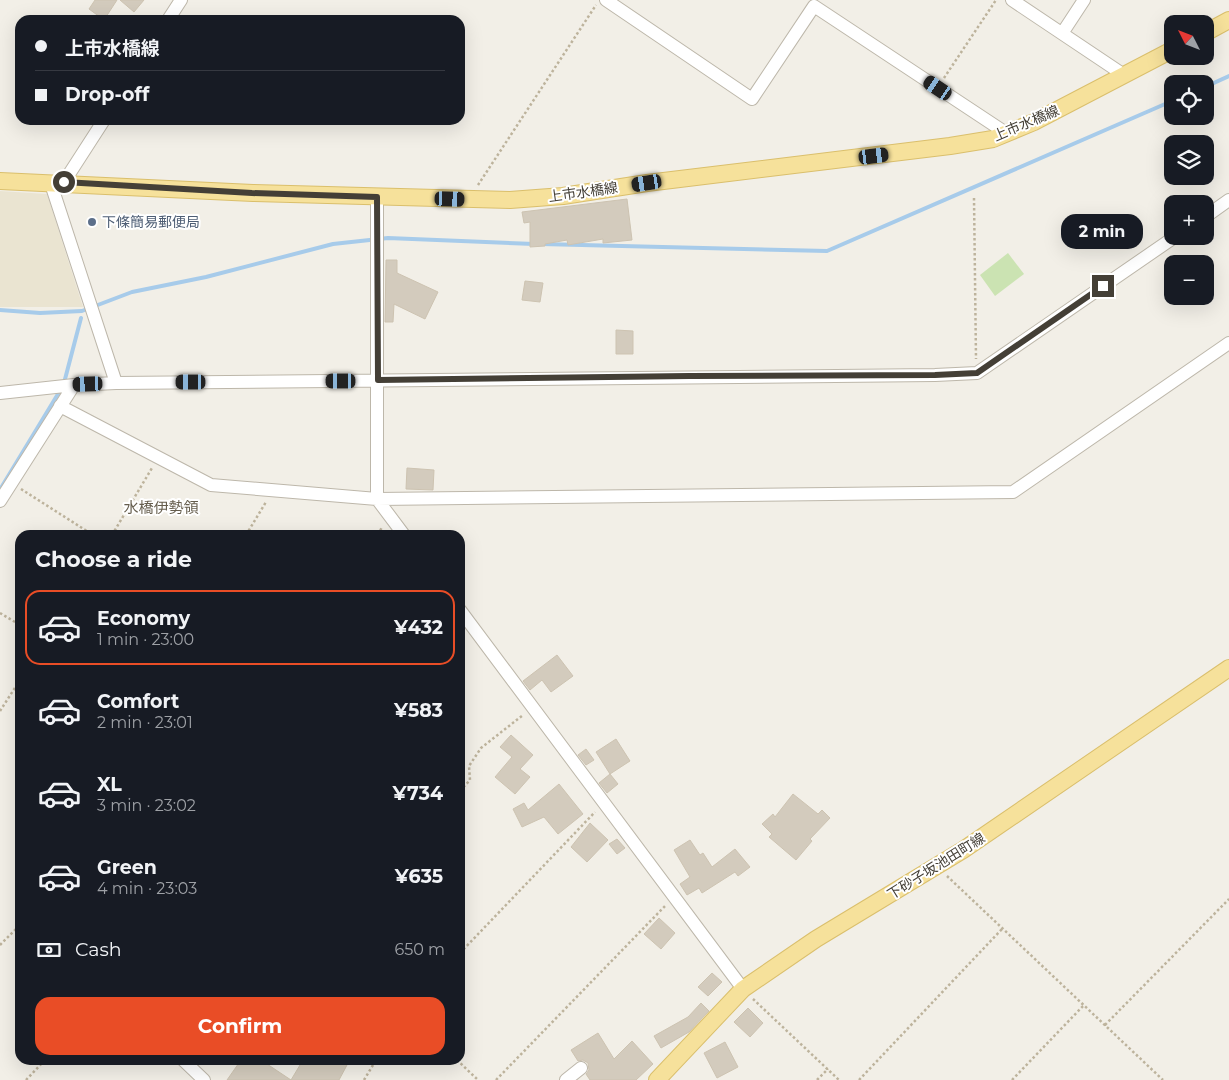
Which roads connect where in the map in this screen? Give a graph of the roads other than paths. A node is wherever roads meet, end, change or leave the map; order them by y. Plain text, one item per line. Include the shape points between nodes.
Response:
1 (181, 0) edge
2 (606, 0) edge
3 (1012, 0) edge
4 (1084, 0) edge
5 (813, 2) edge
6 (171, 15) edge
7 (1229, 20) edge
8 (1214, 28) edge
9 (1063, 32) junction
10 (1164, 54) edge
11 (1124, 75) junction
12 (100, 125) edge
13 (1006, 134) junction
14 (0, 181) edge
15 (57, 183) junction
16 (377, 197) junction
17 (1229, 200) edge
18 (1214, 211) edge
19 (1164, 244) edge
20 (1229, 343) edge
21 (378, 380) junction
22 (116, 383) junction
23 (74, 384) junction
24 (0, 393) edge
25 (60, 406) junction
26 (377, 499) junction
27 (0, 501) edge
28 (400, 530) edge
29 (465, 617) edge
30 (1229, 668) edge
31 (743, 989) junction
32 (188, 1065) edge
33 (581, 1068) dead end
34 (204, 1080) edge
35 (566, 1080) edge
36 (657, 1080) edge

1 - 6 street
2 - 5 street via 752,98
3 - 9 street
4 - 9 street
5 - 13 street
7 - 8 main road
9 - 11 street
10 - 11 main road, 上市水橋線
11 - 13 main road, 上市水橋線
12 - 15 street
13 - 16 main road, 上市水橋線 via 950,146 563,196 468,200
14 - 15 main road, 上市水橋線
15 - 16 main road, 上市水橋線
15 - 22 street
16 - 21 street
17 - 18 street
19 - 21 street via 977,373
20 - 26 street via 1013,492
21 - 22 street
21 - 26 street
22 - 23 street
23 - 24 street
23 - 25 street
25 - 26 street via 211,485
25 - 27 street
26 - 28 street
29 - 31 street
30 - 31 main road, 下砂子坂池田町線 via 937,866 816,939
31 - 36 main road, 下砂子坂池田町線
32 - 34 street
33 - 35 street

